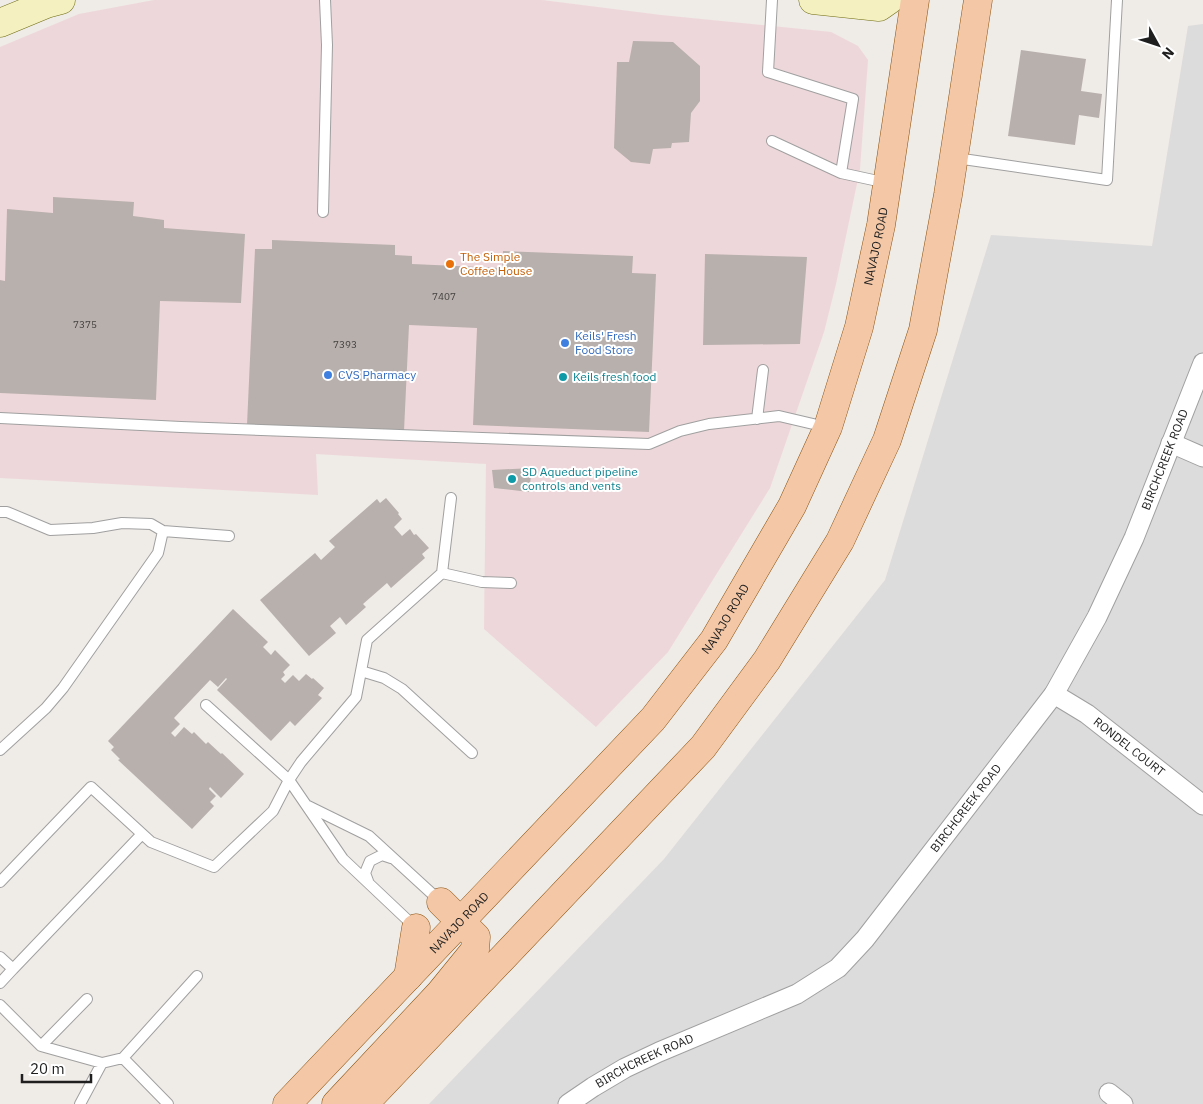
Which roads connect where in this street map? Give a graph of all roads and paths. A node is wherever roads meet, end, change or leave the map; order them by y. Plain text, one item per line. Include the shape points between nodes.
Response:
1 (61, 0) edge
2 (324, 0) edge
3 (772, 0) edge
4 (813, 0) edge
5 (889, 0) edge
6 (915, 0) edge
7 (978, 0) edge
8 (1117, 0) edge
9 (0, 23) edge
10 (772, 141) dead end
11 (954, 157) junction
12 (841, 173) junction
13 (887, 183) junction
14 (323, 212) dead end
15 (1203, 363) edge
16 (763, 370) dead end
17 (0, 418) edge
18 (757, 419) junction
19 (828, 427) junction
20 (1171, 443) junction
21 (1203, 457) edge
22 (451, 498) dead end
23 (0, 512) edge
24 (163, 531) junction
25 (229, 536) dead end
26 (442, 573) junction
27 (511, 583) dead end
28 (361, 672) junction
29 (1054, 694) junction
30 (206, 705) dead end
31 (0, 750) edge
32 (472, 753) dead end
33 (289, 780) junction
34 (307, 806) junction
35 (1203, 806) edge
36 (142, 834) junction
37 (394, 859) junction
38 (0, 882) edge
39 (371, 885) junction
40 (441, 902) joint
41 (461, 921) junction
42 (416, 928) joint
43 (0, 957) edge
44 (13, 969) junction
45 (197, 976) dead end
46 (408, 977) junction
47 (0, 983) edge
48 (87, 999) dead end
49 (0, 1005) edge
50 (41, 1046) junction
51 (123, 1058) junction
52 (102, 1063) junction
53 (80, 1104) edge
54 (168, 1104) edge
55 (287, 1104) edge
56 (336, 1104) edge
57 (364, 1104) edge
58 (568, 1104) edge

1 - 9 main road
2 - 14 lane via 327,45
3 - 12 lane via 768,72 853,99
4 - 5 main road via 879,7
6 - 13 main road, NAVAJO ROAD
7 - 11 main road
8 - 11 lane via 1108,180
10 - 12 lane
11 - 57 main road via 922,330 886,440 840,541 767,660 703,747
12 - 13 lane
13 - 19 main road, NAVAJO ROAD via 859,327
15 - 20 street, BIRCHCREEK ROAD
16 - 18 lane
17 - 18 lane via 649,444 680,431 709,424
18 - 19 lane via 779,416
19 - 41 main road, NAVAJO ROAD via 792,506 714,640 653,719
20 - 21 street
20 - 29 street, BIRCHCREEK ROAD via 1134,538 1097,617
22 - 26 lane
23 - 24 lane via 50,530 122,523 151,524
24 - 25 lane
24 - 31 lane via 158,553 63,688
26 - 27 lane via 482,582
26 - 28 lane via 367,640
28 - 32 lane via 384,678 402,689
28 - 33 lane via 356,697
29 - 35 street, RONDEL COURT via 1087,714
29 - 58 street, BIRCHCREEK ROAD via 865,939 838,968 796,994 625,1068
30 - 33 lane
33 - 34 lane
33 - 36 lane via 273,811 214,867 151,842
34 - 37 lane via 369,836
34 - 39 lane via 343,859
36 - 38 lane via 91,787
36 - 44 lane
37 - 39 lane via 382,855 370,861 365,873
37 - 40 lane
39 - 42 lane
40 - 41 main road
41 - 46 main road, NAVAJO ROAD
41 - 56 main road via 476,937 475,950 440,993
42 - 46 main road
43 - 44 lane
44 - 47 lane
45 - 51 lane
46 - 55 main road, NAVAJO ROAD
48 - 50 lane
49 - 50 lane
50 - 52 lane
51 - 52 lane
51 - 54 lane
52 - 53 lane

